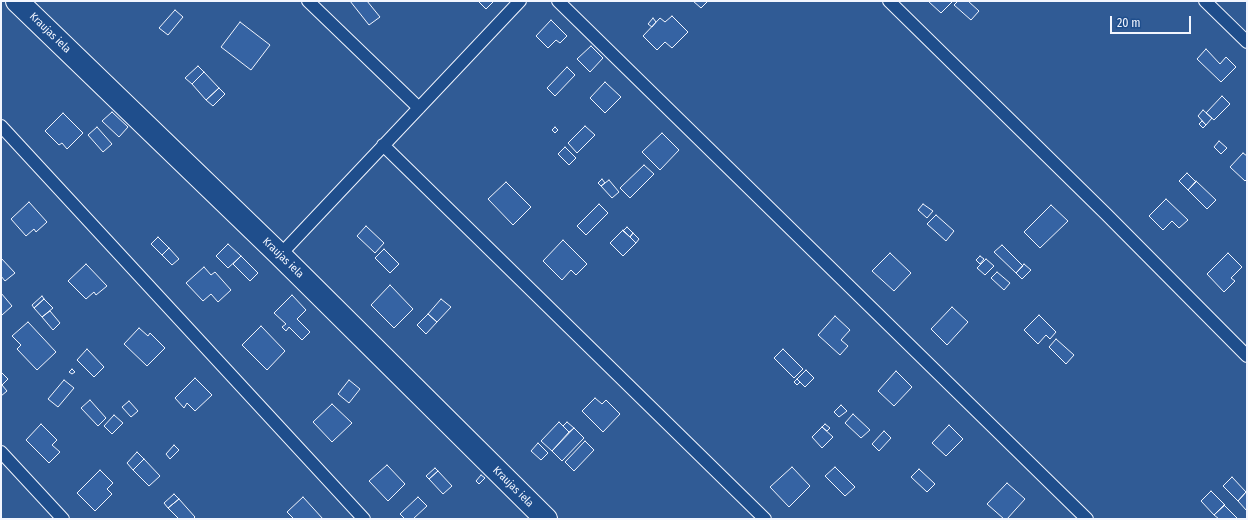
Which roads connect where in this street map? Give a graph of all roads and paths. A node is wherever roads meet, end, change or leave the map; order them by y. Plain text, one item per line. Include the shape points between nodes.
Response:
1 (17, 1) edge
2 (308, 1) edge
3 (520, 1) edge
4 (558, 1) edge
5 (889, 1) edge
6 (1205, 1) edge
7 (1247, 42) edge
8 (419, 108) junction
9 (1, 126) edge
10 (384, 145) junction
11 (280, 255) junction
12 (1247, 356) edge
13 (1, 452) edge
14 (63, 519) edge
15 (364, 519) edge
16 (546, 519) edge
17 (765, 519) edge
18 (1087, 519) edge

1 - 11 street, Kraujas iela
2 - 8 lane
3 - 8 lane
4 - 18 lane
5 - 12 lane
6 - 7 lane
8 - 10 lane
9 - 15 lane
10 - 11 lane
10 - 17 lane
11 - 16 street, Kraujas iela
13 - 14 lane

